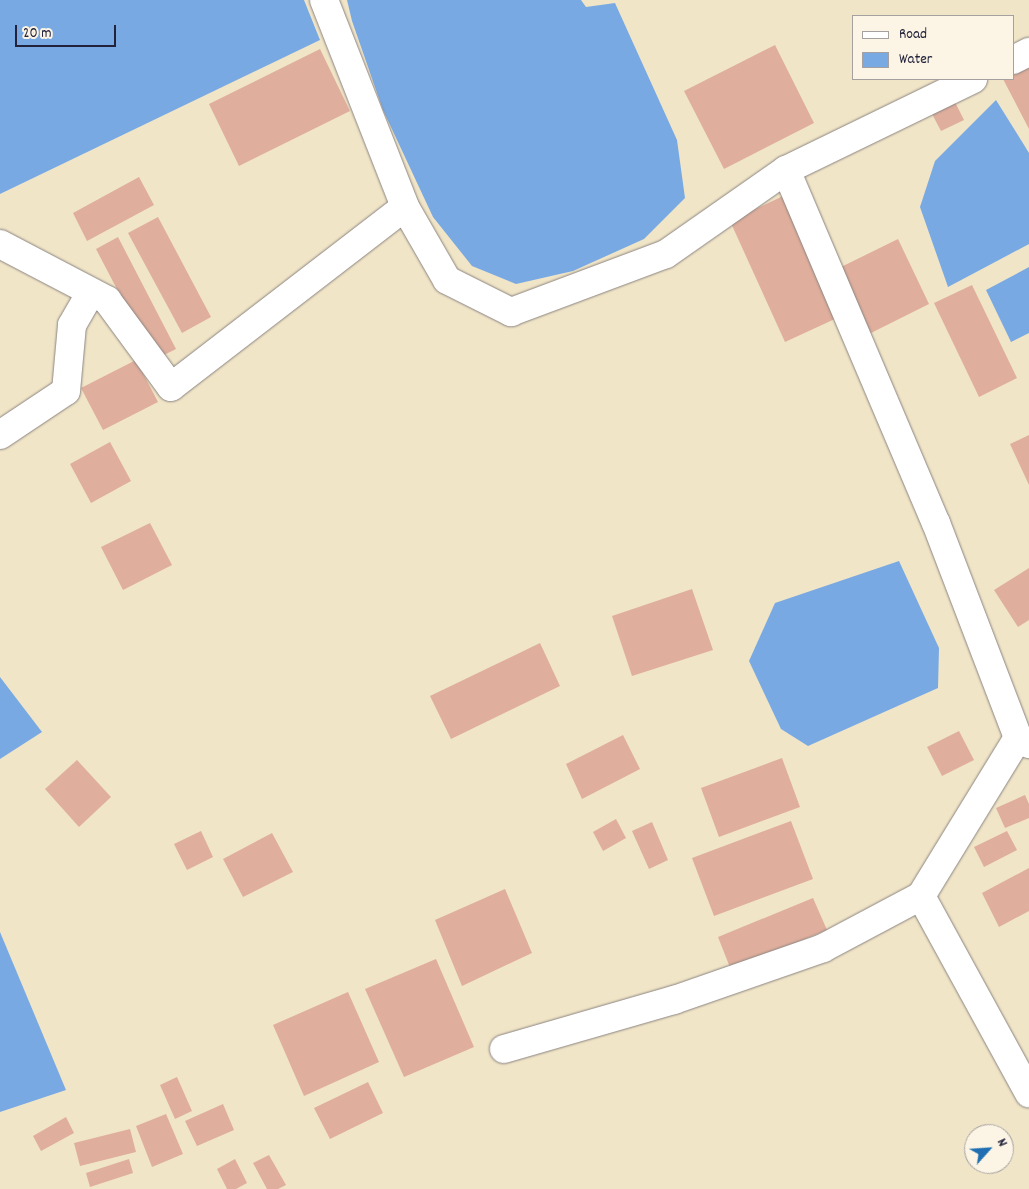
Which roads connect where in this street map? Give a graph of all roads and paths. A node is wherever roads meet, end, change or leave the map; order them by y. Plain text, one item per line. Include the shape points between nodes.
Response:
1 (324, 0) edge
2 (1029, 52) edge
3 (1014, 60) edge
4 (971, 80) edge
5 (786, 170) junction
6 (405, 207) junction
7 (0, 244) edge
8 (91, 292) junction
9 (0, 435) edge
10 (1023, 741) edge
11 (920, 896) junction
12 (504, 1048) dead end
13 (1029, 1093) edge

1 - 6 street
2 - 3 street
4 - 5 street
5 - 6 street via 666,254 511,312 447,280
5 - 10 street via 936,523
6 - 8 street via 171,387 107,300
7 - 8 street
8 - 9 street via 72,325 66,391
10 - 11 street
11 - 12 street via 823,948 674,1000
11 - 13 street

